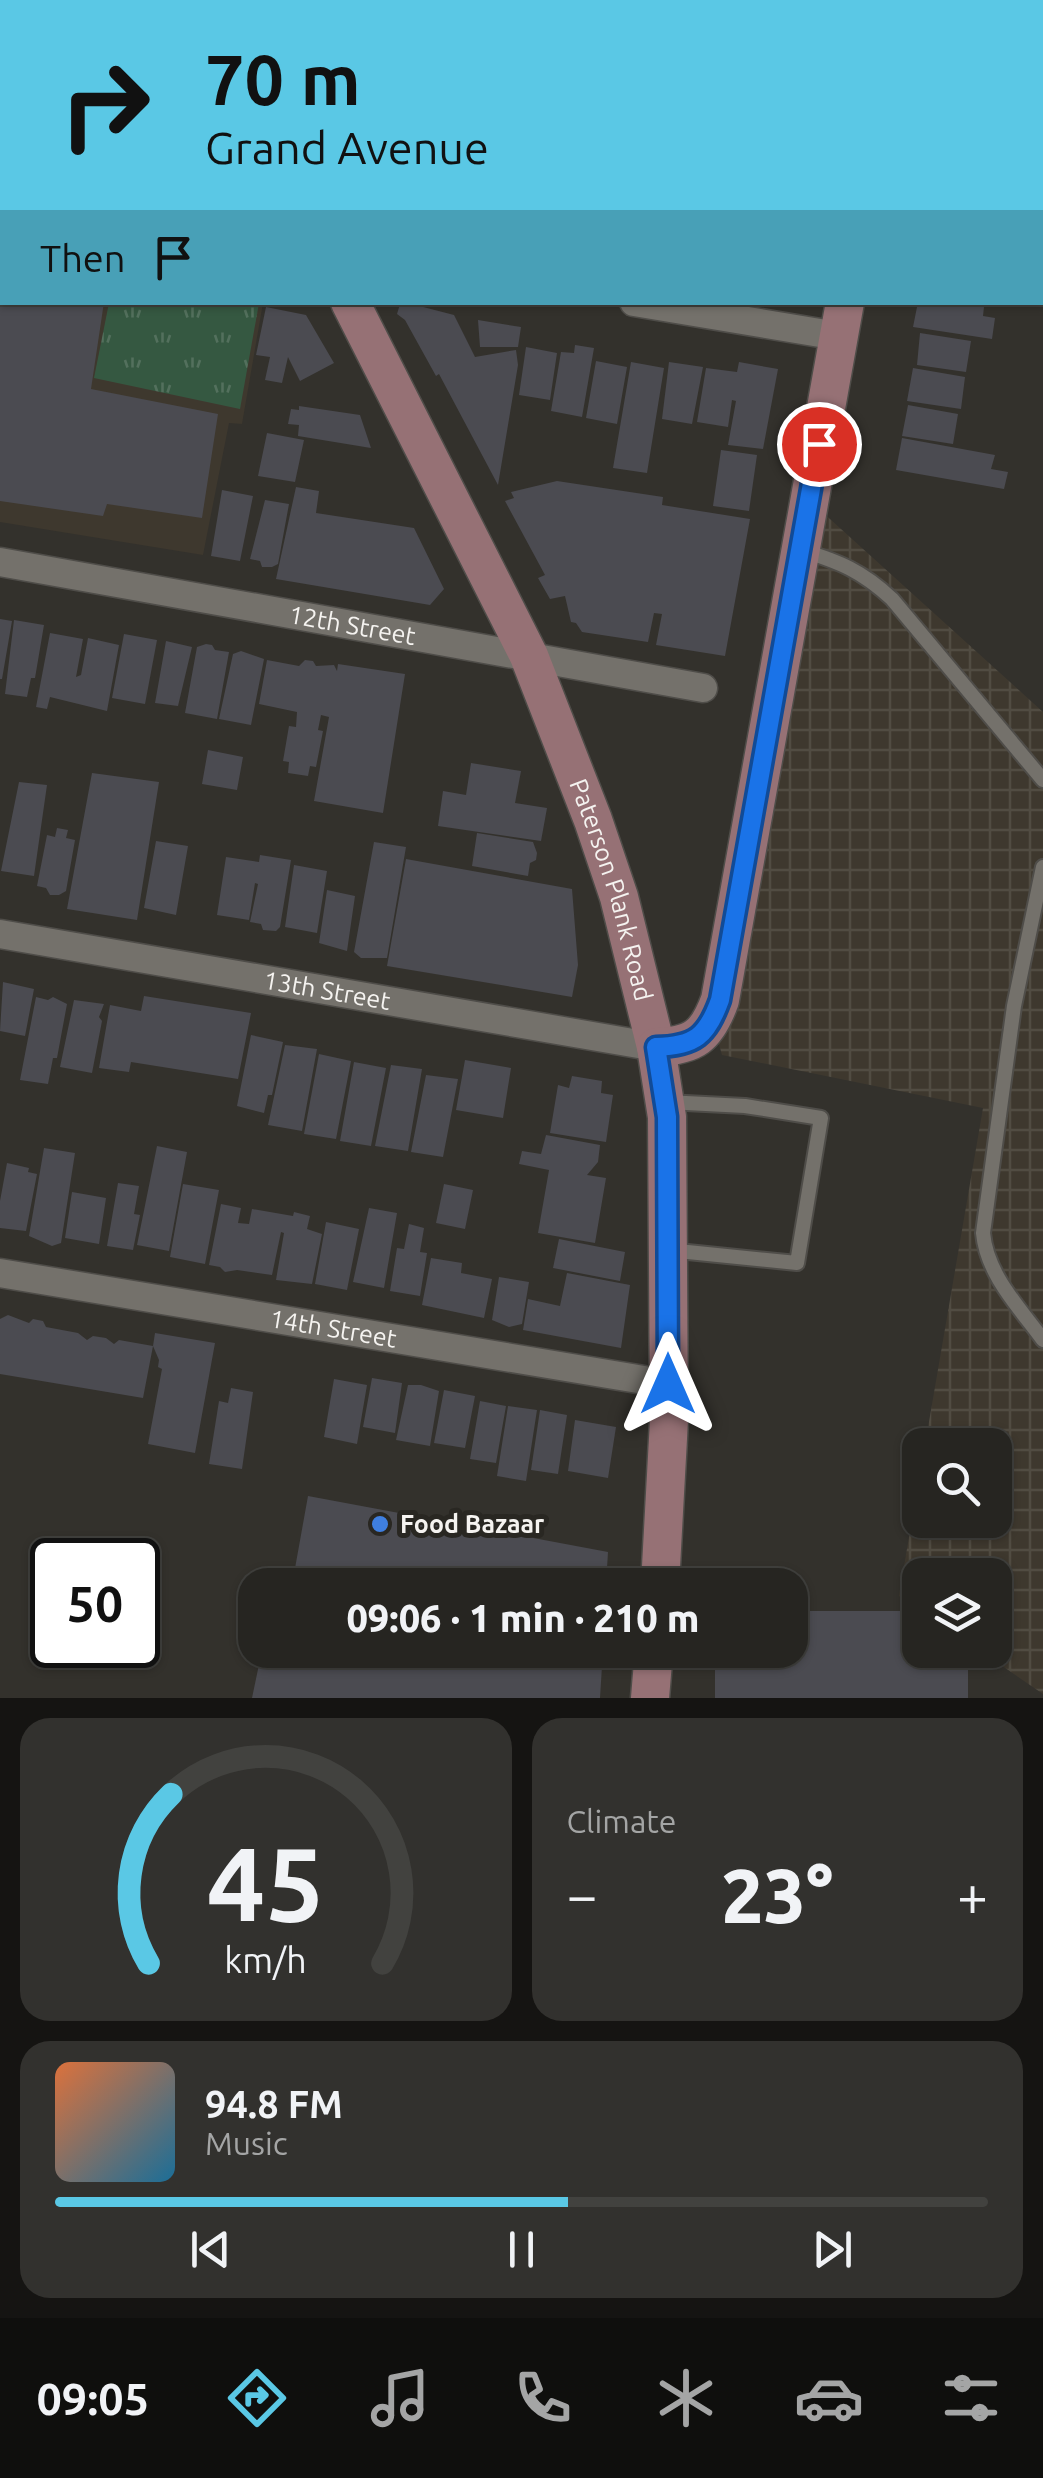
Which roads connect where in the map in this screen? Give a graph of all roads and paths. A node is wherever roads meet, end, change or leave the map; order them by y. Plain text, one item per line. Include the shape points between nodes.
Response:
1 (352, 305) edge
2 (671, 305) edge
3 (842, 319) edge
4 (800, 550) junction
5 (0, 562) edge
6 (528, 656) junction
7 (704, 688) dead end
8 (1043, 780) edge
9 (1043, 867) edge
10 (0, 934) edge
11 (656, 1047) junction
12 (665, 1102) junction
13 (668, 1250) junction
14 (0, 1272) edge
15 (1043, 1340) edge
16 (668, 1384) junction
17 (661, 1568) edge
18 (652, 1668) edge
19 (650, 1698) edge

1 - 6 main road, Paterson Plank Road
2 - 3 street
3 - 4 main road
4 - 8 lane via 867,576 892,599
4 - 11 main road via 720,1000 700,1036 681,1046
5 - 6 street, 12th Street
6 - 7 street, 12th Street
6 - 11 main road, Paterson Plank Road via 594,820
9 - 15 lane via 1014,1006 984,1233 996,1276
10 - 11 street, 13th Street
11 - 12 main road, Paterson Plank Road
12 - 13 main road, Paterson Plank Road
12 - 13 lane via 821,1118 798,1263
13 - 16 main road, Paterson Plank Road
14 - 16 street, 14th Street
16 - 17 main road, Paterson Plank Road
18 - 19 main road

